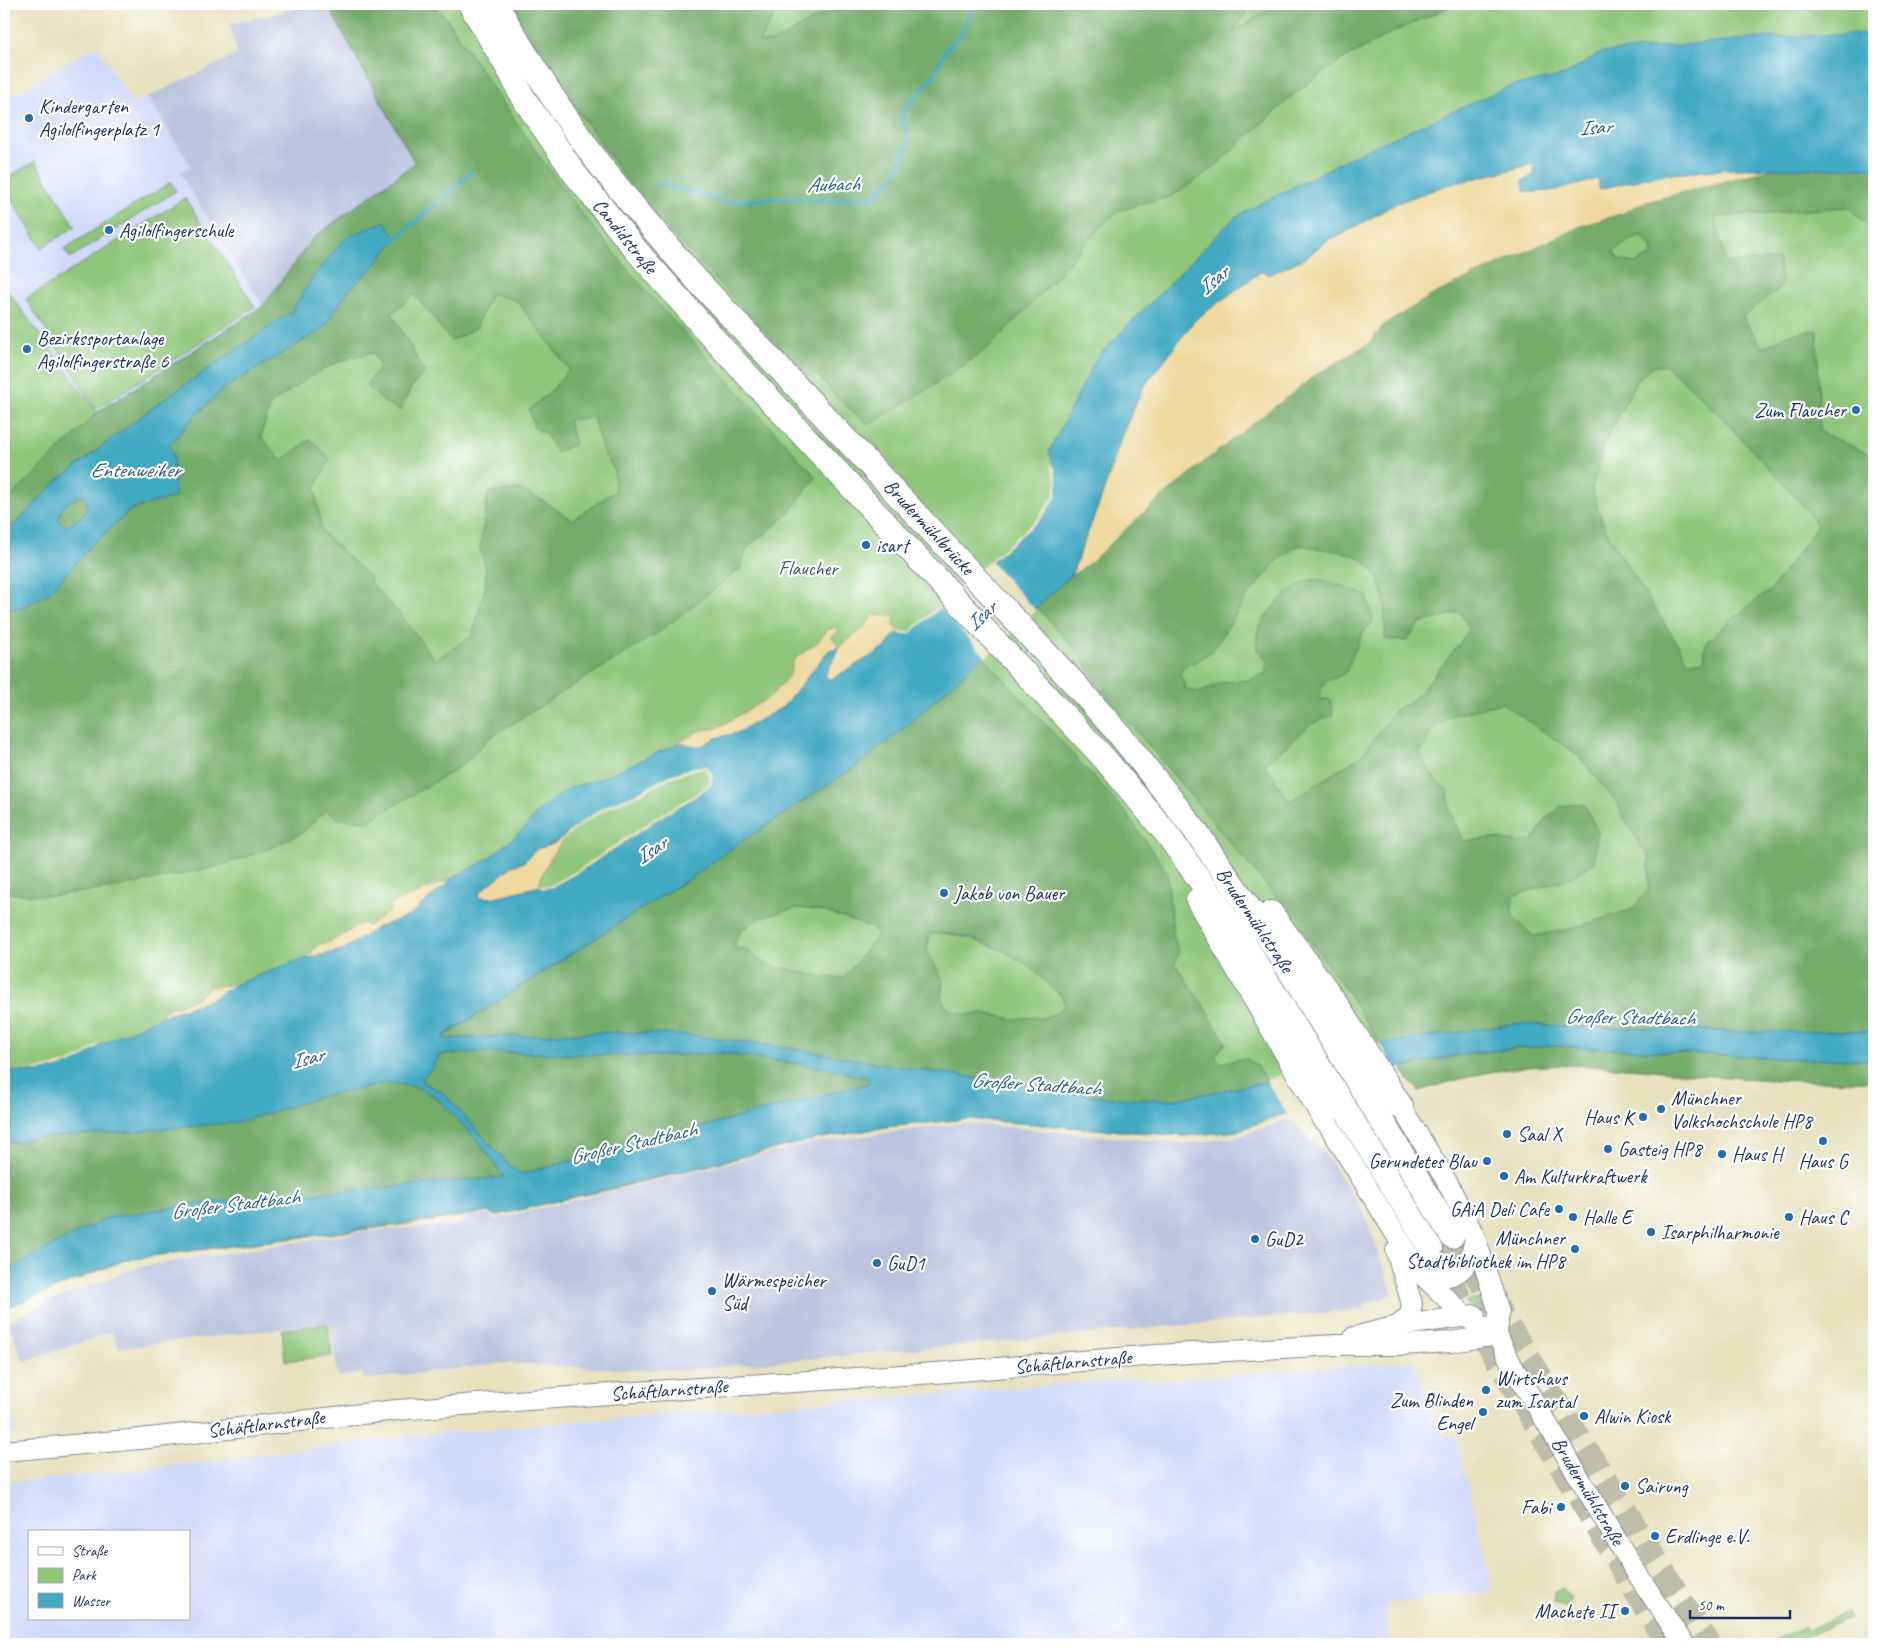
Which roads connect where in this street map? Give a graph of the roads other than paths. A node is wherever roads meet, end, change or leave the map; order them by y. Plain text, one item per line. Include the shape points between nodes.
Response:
1 (455, 4) edge
2 (470, 4) edge
3 (496, 4) edge
4 (522, 96) junction
5 (833, 425) joint
6 (812, 445) joint
7 (1025, 629) joint
8 (1352, 1051) junction
9 (1326, 1106) junction
10 (1401, 1107) joint
11 (1385, 1219) junction
12 (1452, 1236) tunnel mouth
13 (1475, 1237) junction
14 (1431, 1249) tunnel mouth
15 (1422, 1276) junction
16 (1500, 1312) junction
17 (1466, 1317) junction
18 (1398, 1326) junction
19 (1497, 1335) junction
20 (1336, 1345) junction
21 (4, 1451) edge
22 (1684, 1644) edge

1 - 4 highway via 504,81
2 - 4 highway, Candidstraße
3 - 5 highway, Candidstraße via 548,90 597,161 695,278
4 - 6 highway, Candidstraße via 575,174 636,250 691,315
5 - 7 highway, Brudermühlbrücke
6 - 9 highway, Brudermühlbrücke via 1104,758 1166,833 1183,874 1307,1066
7 - 8 highway, Brudermühlstraße via 1120,735 1194,829 1282,958
8 - 10 highway via 1382,1076
8 - 12 highway, Brudermühlstraße via 1360,1085
9 - 11 main road
9 - 14 highway
10 - 13 main road via 1446,1180
11 - 15 main road
11 - 18 main road via 1412,1301 1410,1315
13 - 15 main road via 1470,1259 1459,1272 1444,1278
13 - 16 main road
15 - 17 main road
16 - 17 main road, Schäftlarnstraße
16 - 19 main road
17 - 18 main road, Schäftlarnstraße
17 - 19 main road
18 - 20 main road, Schäftlarnstraße via 1353,1337
19 - 20 main road, Schäftlarnstraße via 1451,1342
19 - 22 main road, Brudermühlstraße via 1634,1569
20 - 21 main road, Schäftlarnstraße via 397,1410

